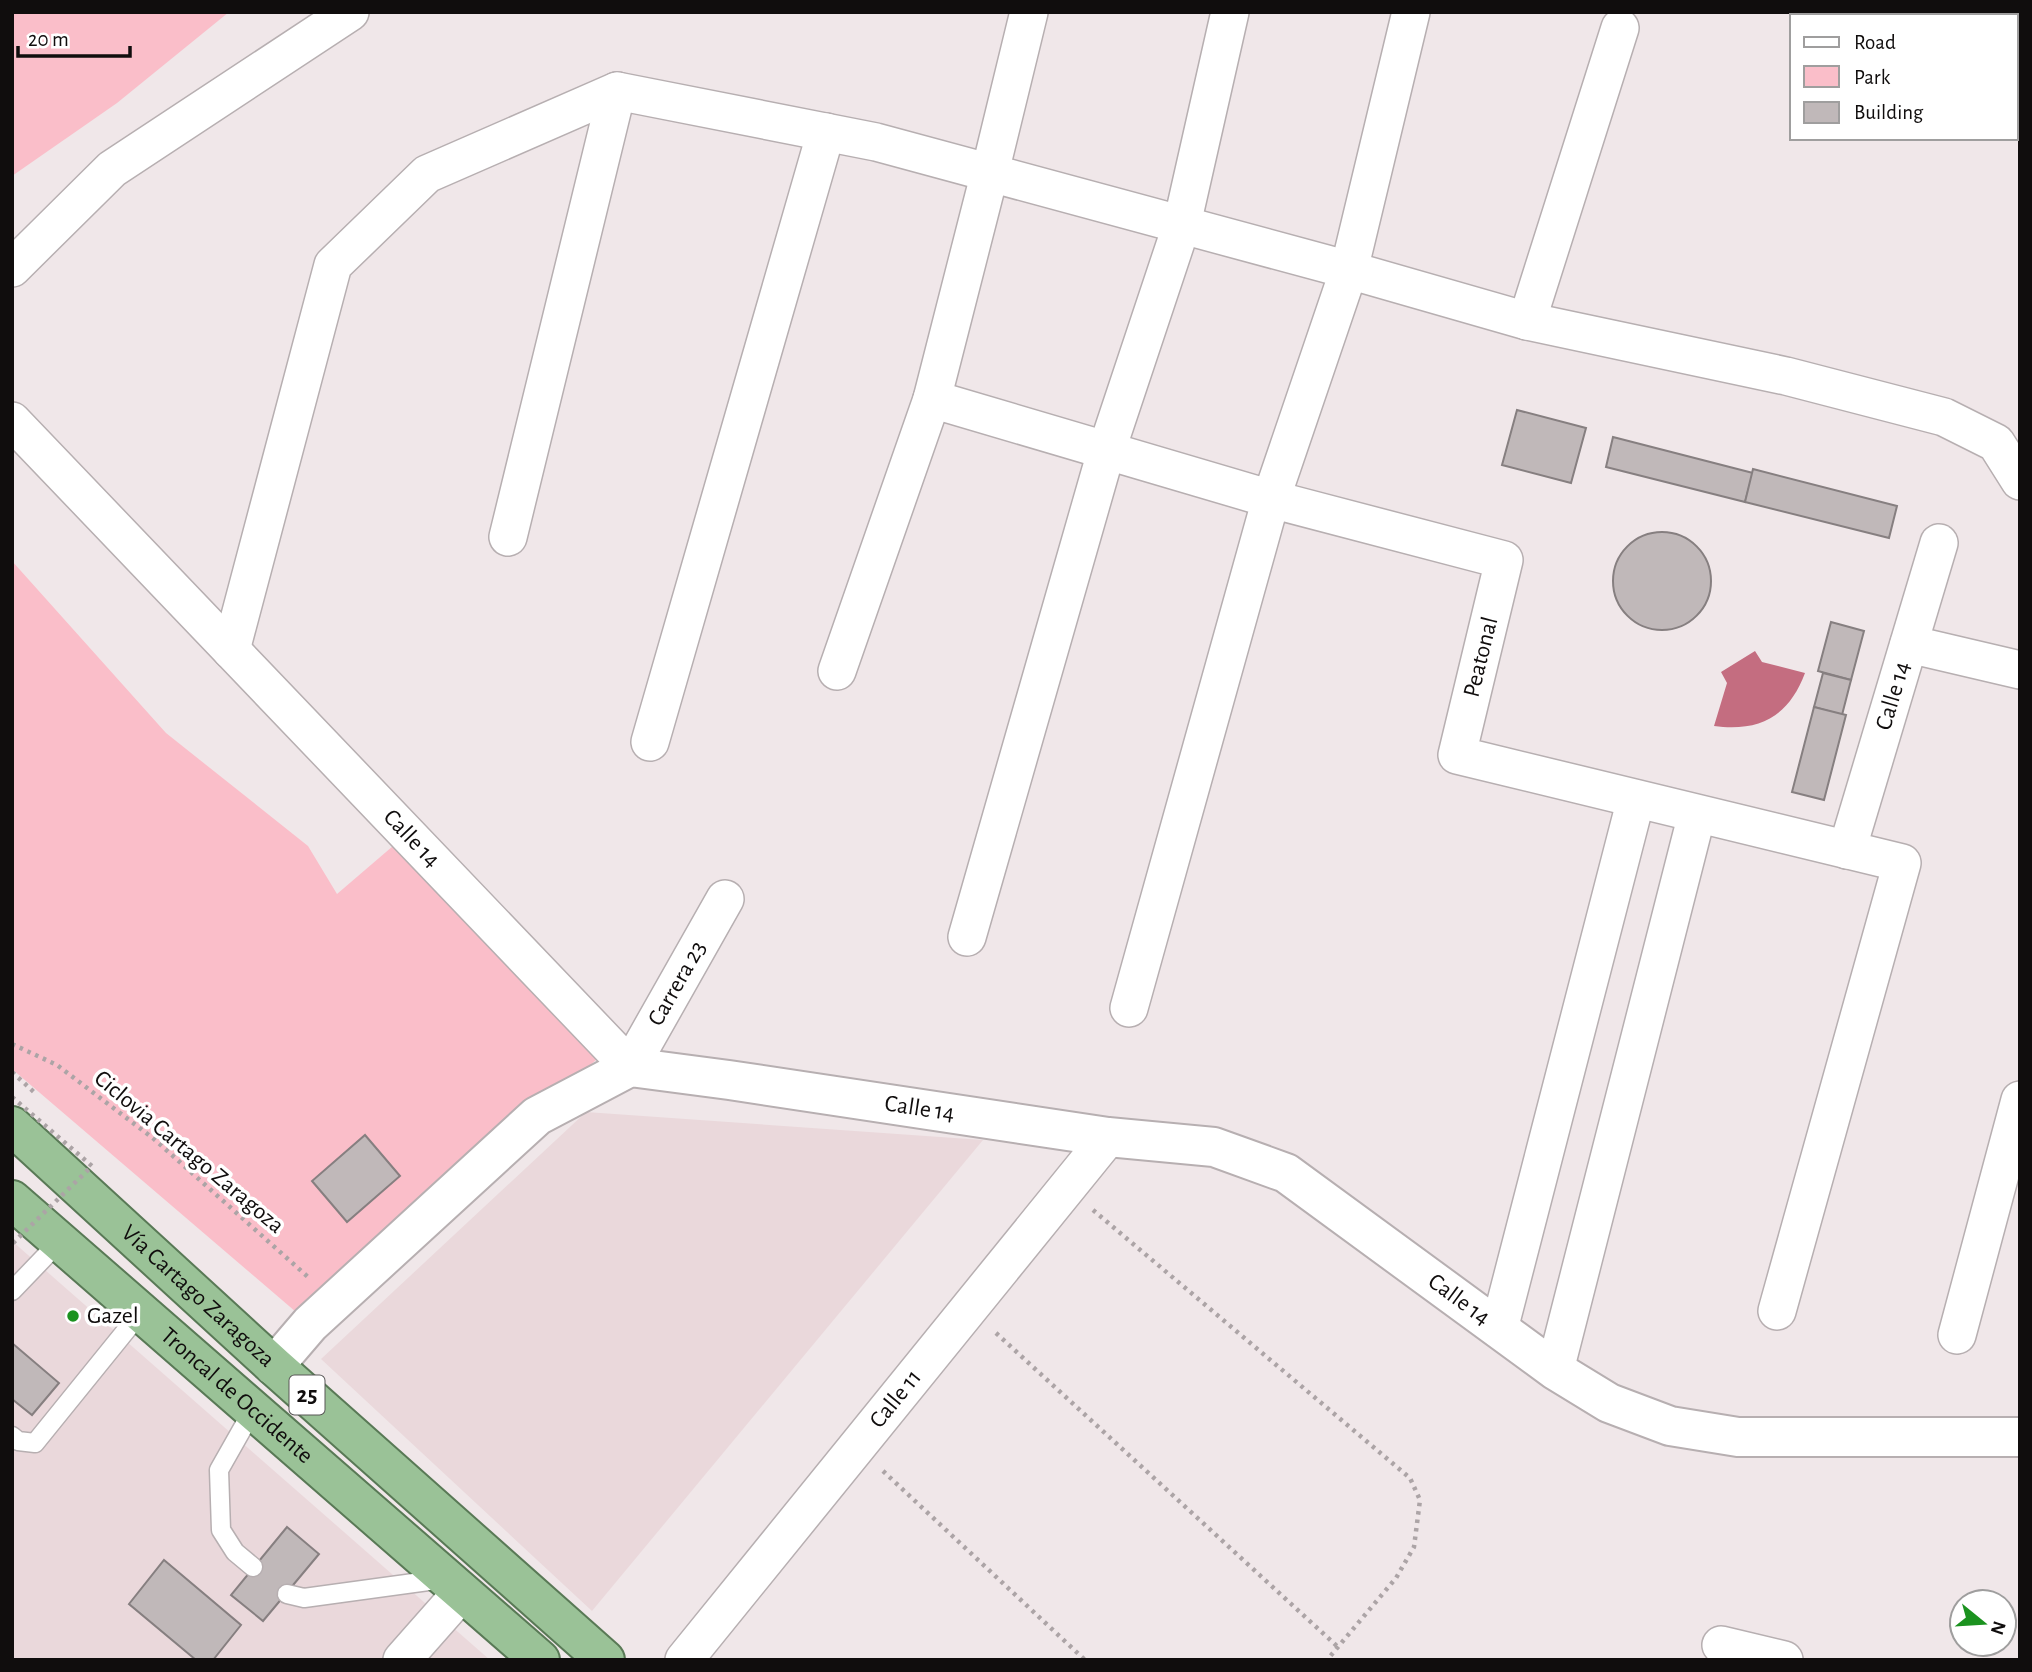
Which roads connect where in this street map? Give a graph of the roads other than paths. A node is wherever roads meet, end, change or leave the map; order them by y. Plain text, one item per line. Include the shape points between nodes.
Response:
1 (350, 12) edge
2 (1029, 12) edge
3 (1230, 12) edge
4 (1411, 12) edge
5 (1620, 28) dead end
6 (617, 91) junction
7 (826, 132) junction
8 (990, 173) junction
9 (1182, 224) junction
10 (12, 268) edge
11 (1349, 270) junction
12 (1527, 321) junction
13 (932, 399) junction
14 (12, 421) edge
15 (1107, 452) junction
16 (2020, 481) edge
17 (1271, 499) junction
18 (508, 537) dead end
19 (1939, 542) dead end
20 (1909, 644) junction
21 (231, 650) junction
22 (2020, 670) edge
23 (837, 671) dead end
24 (650, 741) dead end
25 (1636, 799) junction
26 (1697, 814) junction
27 (1847, 850) junction
28 (725, 899) dead end
29 (967, 937) dead end
30 (1129, 1008) dead end
31 (630, 1067) junction
32 (2020, 1100) edge
33 (12, 1126) edge
34 (1108, 1138) junction
35 (12, 1200) edge
36 (60, 1241) junction
37 (12, 1292) edge
38 (1777, 1311) dead end
39 (141, 1312) junction
40 (1499, 1329) junction
41 (1957, 1335) dead end
42 (274, 1366) junction
43 (1555, 1370) junction
44 (253, 1410) junction
45 (12, 1436) edge
46 (2020, 1437) edge
47 (253, 1567) dead end
48 (454, 1585) junction
49 (287, 1594) dead end
50 (1721, 1645) dead end
51 (401, 1660) edge
52 (540, 1660) edge
53 (605, 1660) edge
54 (684, 1660) edge
55 (1784, 1660) edge

1 - 10 street via 112,169
2 - 8 street
3 - 9 street
4 - 11 street
5 - 12 street
6 - 7 street
6 - 18 street
6 - 21 street via 427,174 333,265
7 - 8 street
7 - 24 street
8 - 9 street
8 - 13 street
9 - 11 street
9 - 15 street
11 - 12 street
11 - 17 street
12 - 16 street via 1786,376 1944,417 1996,443
13 - 15 street
13 - 23 street
14 - 21 street, Calle 14
15 - 17 street
15 - 29 street
17 - 25 street, Peatonal via 1504,560 1457,755
17 - 30 street
19 - 20 street, Calle 14
20 - 22 street
20 - 27 street, Calle 14
21 - 31 street, Calle 14
25 - 26 street
25 - 40 street
26 - 27 street
26 - 43 street
27 - 38 street via 1902,863
28 - 31 street, Carrera 23
31 - 34 street, Calle 14
31 - 42 street via 537,1116 334,1301
32 - 41 street
33 - 42 highway, Vía Cartago Zaragoza / 25
34 - 40 street, Calle 14 via 1214,1147 1286,1173
34 - 54 street, Calle 11
35 - 36 highway, Troncal de Occidente / 25
36 - 37 lane
36 - 39 highway, Troncal de Occidente / 25
39 - 44 highway, Troncal de Occidente / 25
39 - 45 lane via 36,1443
40 - 43 street, Calle 14
42 - 53 highway, Vía Cartago Zaragoza / 25
43 - 46 street, Calle 14 via 1609,1403 1670,1426 1738,1437
44 - 47 lane via 219,1470 220,1530
44 - 48 highway, Troncal de Occidente / 25
48 - 49 lane via 304,1598
48 - 51 street
48 - 52 highway, 25
50 - 55 street

